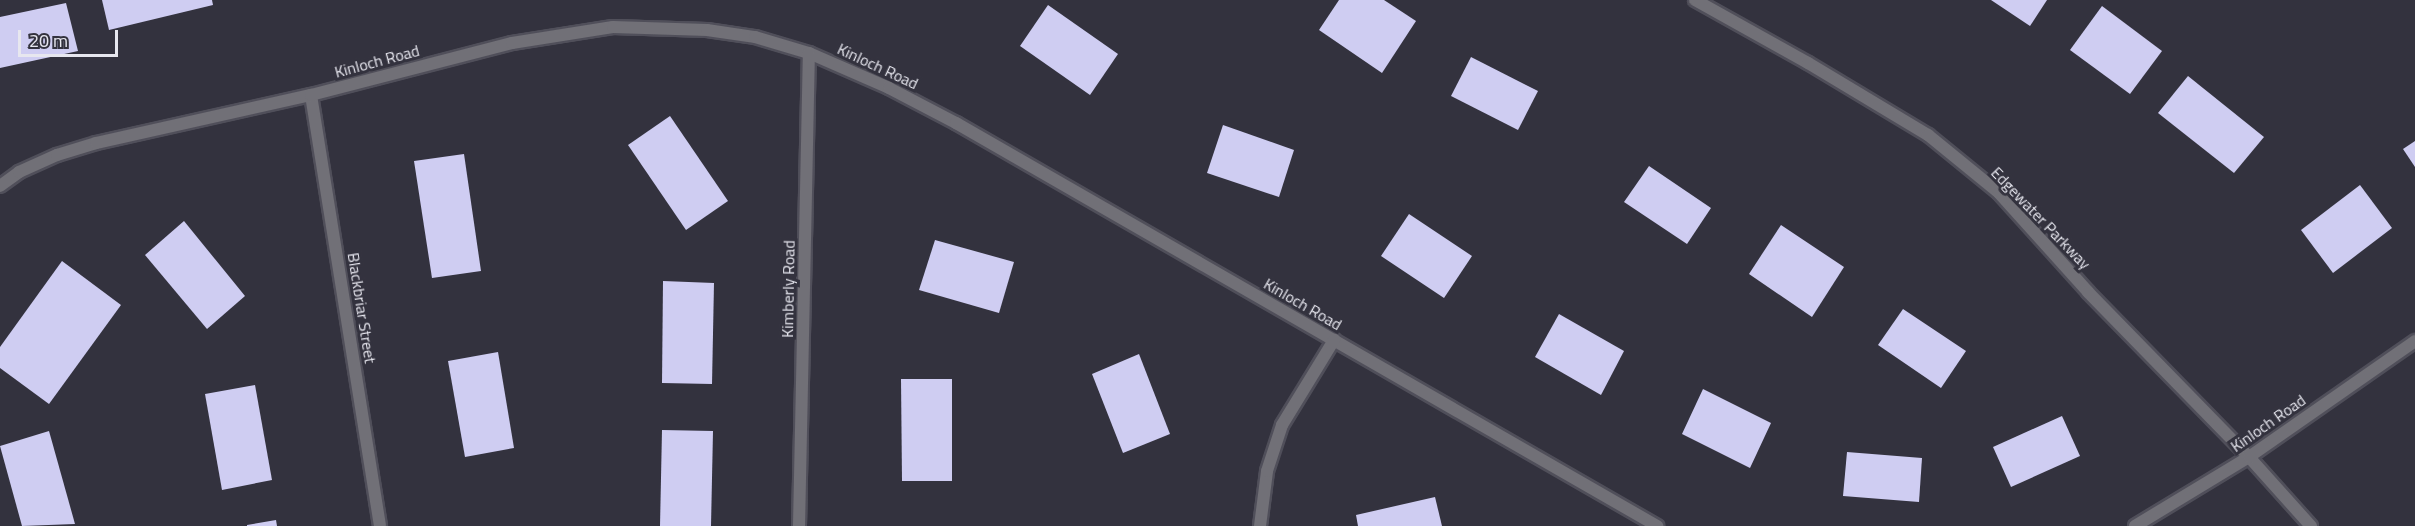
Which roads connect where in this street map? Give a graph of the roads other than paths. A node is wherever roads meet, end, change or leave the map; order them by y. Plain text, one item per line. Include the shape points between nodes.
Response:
1 (1695, 0) edge
2 (809, 52) junction
3 (311, 95) junction
4 (0, 186) edge
5 (1334, 340) junction
6 (2415, 341) edge
7 (2249, 457) junction
8 (380, 526) edge
9 (799, 526) edge
10 (1260, 526) edge
11 (1657, 526) edge
12 (2135, 526) edge
13 (2311, 526) edge

1 - 7 street, Edgewater Parkway via 1808,63 1946,149 1999,194 2088,292
2 - 3 street, Kinloch Road via 755,37 707,30 613,27 512,43
2 - 5 street, Kinloch Road via 956,123
2 - 9 street, Kimberly Road
3 - 4 street, Kinloch Road via 96,143 19,172
3 - 8 street, Blackbriar Street
5 - 10 street via 1282,426 1267,471
5 - 11 street, Kinloch Road
6 - 7 street, Kinloch Road
7 - 12 street, Kinloch Road
7 - 13 street, Edgewater Parkway

